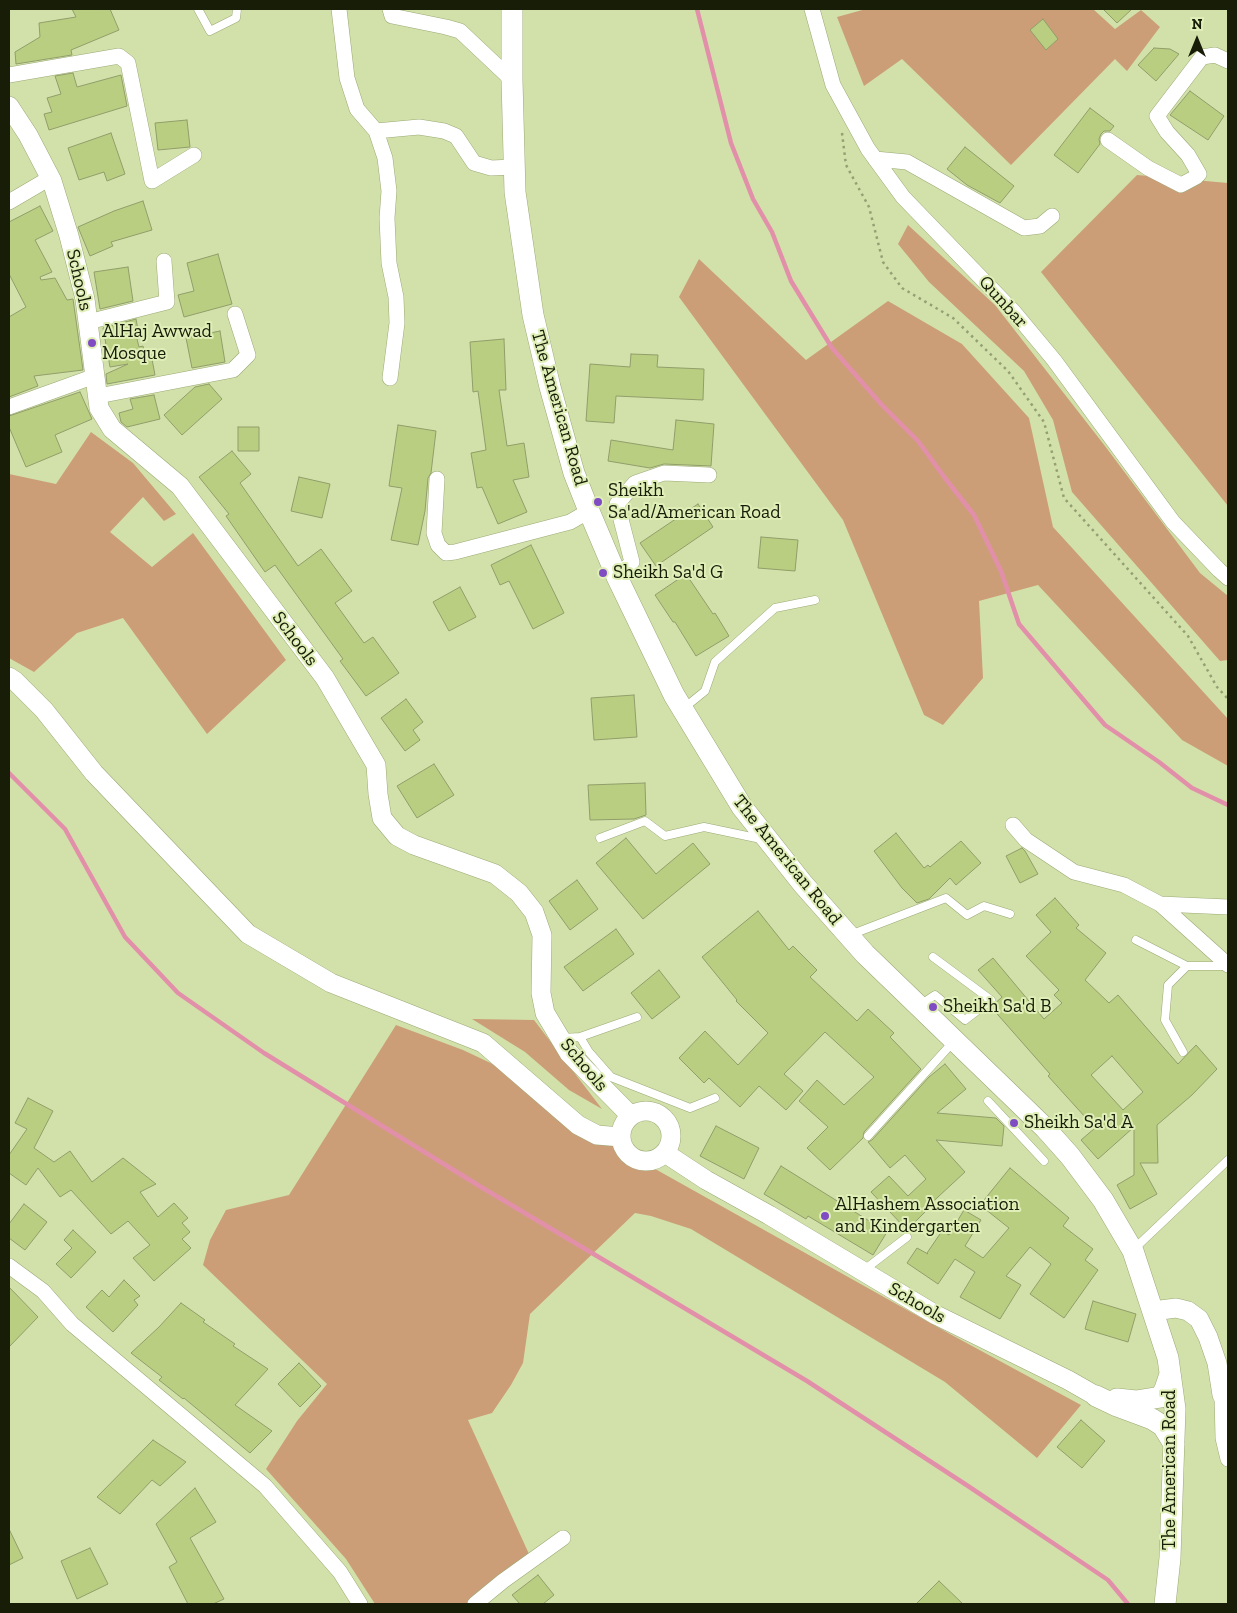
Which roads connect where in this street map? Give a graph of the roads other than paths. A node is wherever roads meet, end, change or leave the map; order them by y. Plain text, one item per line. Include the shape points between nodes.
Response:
1 (198, 9) edge
2 (237, 9) edge
3 (339, 9) edge
4 (390, 9) edge
5 (512, 9) edge
6 (812, 9) edge
7 (1228, 61) edge
8 (9, 75) edge
9 (512, 80) junction
10 (9, 106) edge
11 (376, 131) junction
12 (1108, 140) dead end
13 (194, 155) dead end
14 (875, 159) junction
15 (514, 167) junction
16 (50, 178) junction
17 (9, 202) edge
18 (1052, 216) dead end
19 (164, 261) dead end
20 (235, 314) dead end
21 (88, 322) junction
22 (95, 376) junction
23 (390, 378) dead end
24 (98, 396) junction
25 (9, 407) edge
26 (709, 475) dead end
27 (437, 479) dead end
28 (589, 511) junction
29 (617, 576) junction
30 (1228, 578) edge
31 (815, 600) dead end
32 (9, 677) edge
33 (683, 709) junction
34 (1013, 824) dead end
35 (600, 838) dead end
36 (768, 840) junction
37 (1160, 904) junction
38 (1228, 907) edge
39 (1010, 914) dead end
40 (848, 936) junction
41 (1136, 940) dead end
42 (933, 957) dead end
43 (1228, 965) edge
44 (1187, 966) junction
45 (918, 1006) junction
46 (637, 1017) dead end
47 (580, 1036) junction
48 (560, 1038) junction
49 (954, 1041) junction
50 (1183, 1052) dead end
51 (715, 1098) dead end
52 (988, 1101) dead end
53 (631, 1116) junction
54 (1025, 1124) junction
55 (868, 1136) dead end
56 (621, 1137) junction
57 (665, 1153) junction
58 (1228, 1160) edge
59 (1044, 1161) dead end
60 (907, 1237) dead end
61 (1133, 1250) junction
62 (9, 1266) edge
63 (863, 1271) junction
64 (1153, 1311) junction
65 (1170, 1374) junction
66 (1225, 1394) edge
67 (1096, 1396) junction
68 (1175, 1409) junction
69 (1144, 1417) junction
70 (1174, 1444) junction
71 (1227, 1452) edge
72 (563, 1538) dead end
73 (360, 1604) edge
74 (476, 1604) edge
75 (1165, 1604) edge

1 - 2 lane via 210,31 236,18
3 - 11 street via 347,78 357,109
4 - 9 street via 392,16 460,31
5 - 9 main road, The American Road
6 - 14 street, Qunbar via 833,85
7 - 12 street via 1215,56 1202,57 1157,116 1166,132 1188,155 1199,174 1196,177 1181,185 1148,168
8 - 13 street via 119,56 128,63 152,181
9 - 15 main road, The American Road
10 - 16 street, Schools
11 - 15 street via 419,128 444,131 456,136 474,163 491,168
11 - 23 street via 385,158 390,191 387,218 389,263 397,323
14 - 18 street via 907,162 1024,228 1040,226
14 - 30 street, Qunbar via 903,197 1014,312 1054,360 1173,522
15 - 28 main road, The American Road via 533,316 574,472
16 - 17 street
16 - 21 street, Schools via 69,236
19 - 21 street via 167,302
20 - 24 street via 248,355 233,370
21 - 22 street, Schools
22 - 24 street, Schools
22 - 25 street
24 - 48 street, Schools via 99,408 112,429 180,486 325,678 376,765 382,818 397,836 495,874 519,893 534,912 542,935 540,993 545,1013
26 - 29 street via 664,473 635,483 617,504 632,562
27 - 28 street via 434,533 438,545 446,553 570,522
28 - 29 main road, The American Road
29 - 33 main road, The American Road
31 - 33 lane via 775,608 715,662 705,691
32 - 56 street via 44,710 94,773 248,934 331,983 483,1043 578,1125 597,1135
33 - 36 main road, The American Road via 742,807
34 - 37 street via 1026,840 1074,872 1124,885
35 - 36 lane via 645,822 665,836 704,827
36 - 40 main road, The American Road
37 - 38 street
37 - 43 street
39 - 40 lane via 984,906 967,916 946,898
40 - 45 main road, The American Road
41 - 44 lane
42 - 45 lane via 992,1000 966,1020 935,995
43 - 44 lane
44 - 50 lane via 1168,985 1165,1020
45 - 49 main road, The American Road
46 - 47 lane
47 - 48 lane
47 - 51 lane via 611,1077 690,1108
48 - 53 street, Schools via 569,1053
49 - 54 main road, The American Road
49 - 55 lane
52 - 54 lane
53 - 56 street via 623,1125
53 - 57 street via 647,1111 666,1121 672,1137
54 - 59 lane
54 - 61 main road, The American Road via 1082,1170
56 - 57 street via 627,1153 638,1160 650,1161
57 - 63 street, Schools
58 - 61 lane
60 - 63 lane
61 - 64 main road, The American Road
62 - 73 street via 43,1291 72,1324 265,1486 340,1572
63 - 67 street, Schools via 936,1315
64 - 65 main road, The American Road
64 - 66 street via 1176,1308 1199,1319 1208,1337
65 - 67 main road via 1161,1397 1154,1400
65 - 68 main road, The American Road
66 - 71 street via 1223,1438
67 - 69 main road
68 - 69 main road via 1164,1417
68 - 70 main road, The American Road
69 - 70 main road via 1164,1426
70 - 75 main road, The American Road
72 - 74 street

